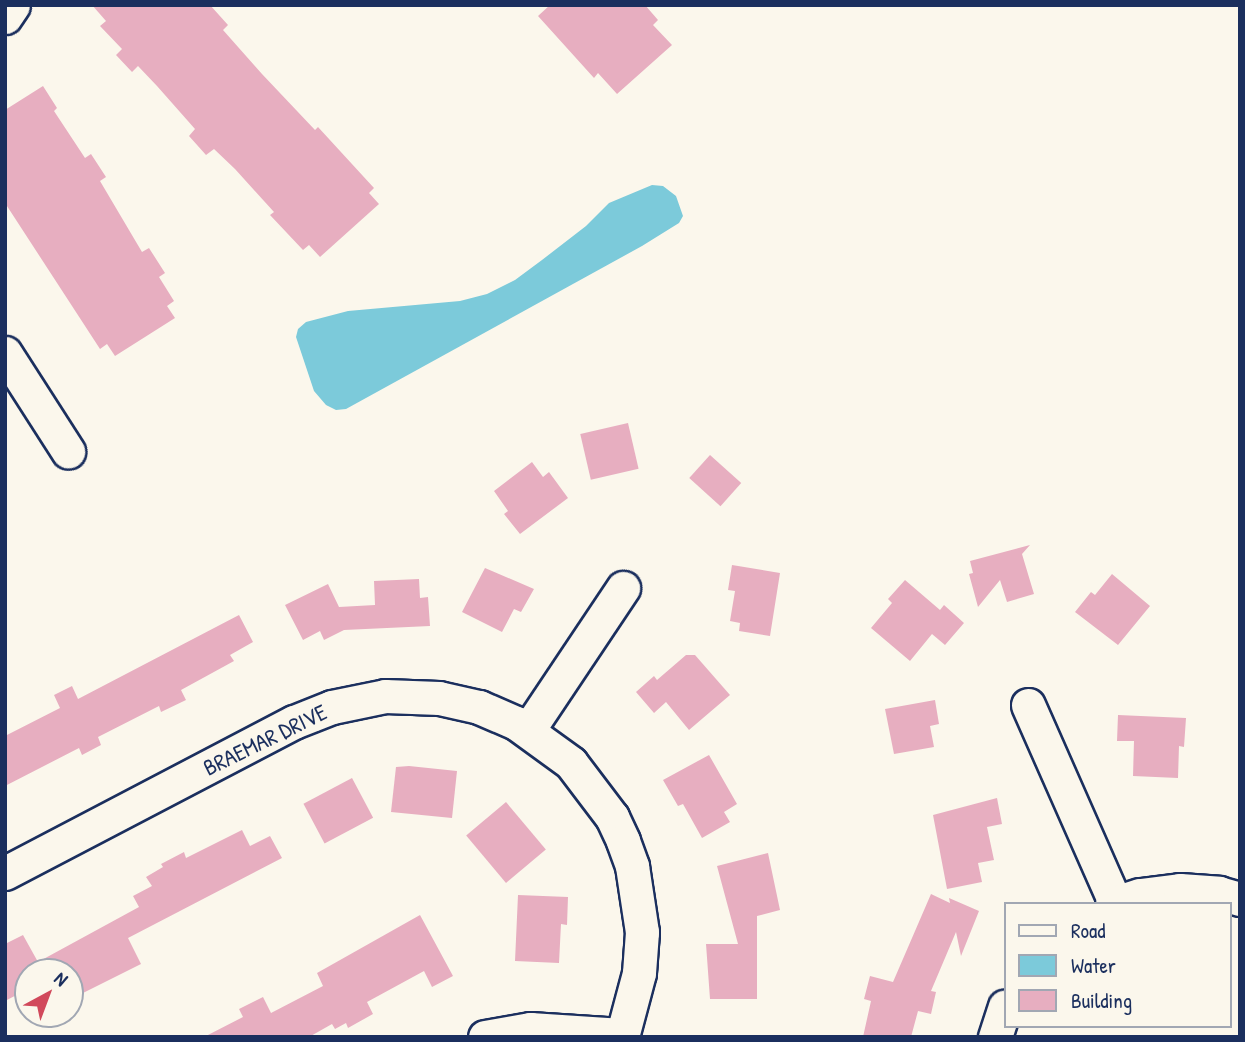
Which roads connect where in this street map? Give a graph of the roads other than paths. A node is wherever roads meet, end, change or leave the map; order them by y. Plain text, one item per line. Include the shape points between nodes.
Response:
1 (13, 5) edge
2 (5, 17) edge
3 (5, 353) edge
4 (68, 451) dead end
5 (623, 588) dead end
6 (1028, 705) dead end
7 (528, 730) junction
8 (5, 873) edge
9 (1240, 899) edge
10 (1114, 902) edge
11 (1119, 902) edge
12 (1004, 1010) edge
13 (622, 1036) edge
14 (485, 1037) edge
15 (995, 1037) edge

1 - 2 street
3 - 4 street
5 - 7 street
6 - 10 street
7 - 8 street, BRAEMAR DRIVE via 479,707 439,698 385,696 332,707 294,722
7 - 13 street, BRAEMAR DRIVE via 571,763 597,795 612,817 632,866 642,932 641,960
9 - 11 street via 1180,890
12 - 15 street
13 - 14 street via 530,1029

